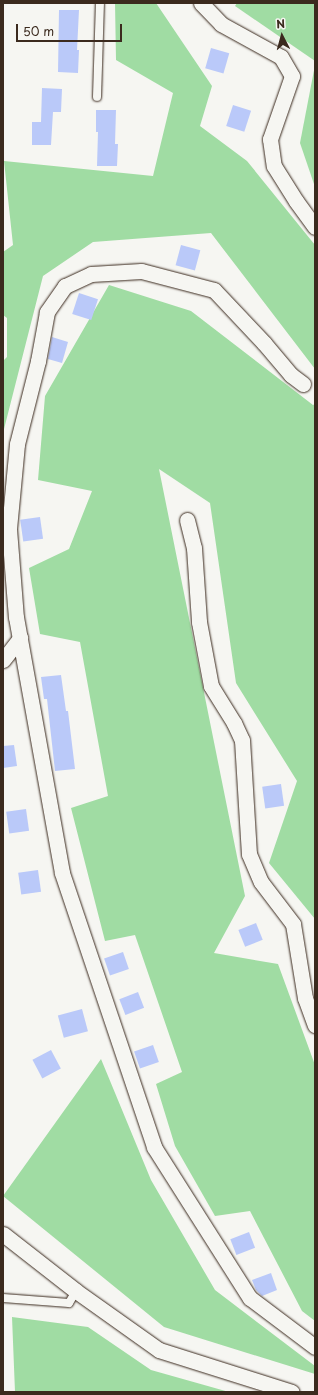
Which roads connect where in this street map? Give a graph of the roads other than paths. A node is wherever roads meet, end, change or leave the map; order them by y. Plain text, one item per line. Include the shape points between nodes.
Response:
1 (100, 3) edge
2 (201, 3) edge
3 (97, 97) dead end
4 (315, 227) edge
5 (303, 384) dead end
6 (187, 520) dead end
7 (20, 638) junction
8 (3, 660) edge
9 (315, 1024) edge
10 (3, 1234) edge
11 (76, 1291) junction
12 (3, 1298) edge
13 (315, 1347) edge
14 (292, 1392) edge

1 - 3 lane
2 - 4 street via 222,24 280,56 292,76 270,139 274,166
5 - 7 street via 291,376 214,290 141,271 91,274 65,286 47,312 38,361 17,444 9,529
6 - 9 street via 194,548 199,622 211,686 242,740 249,854 261,882 293,924 305,998
7 - 8 street
7 - 13 street via 62,873 154,1147 250,1298
10 - 11 street
11 - 12 lane via 69,1303
11 - 14 street via 159,1350

